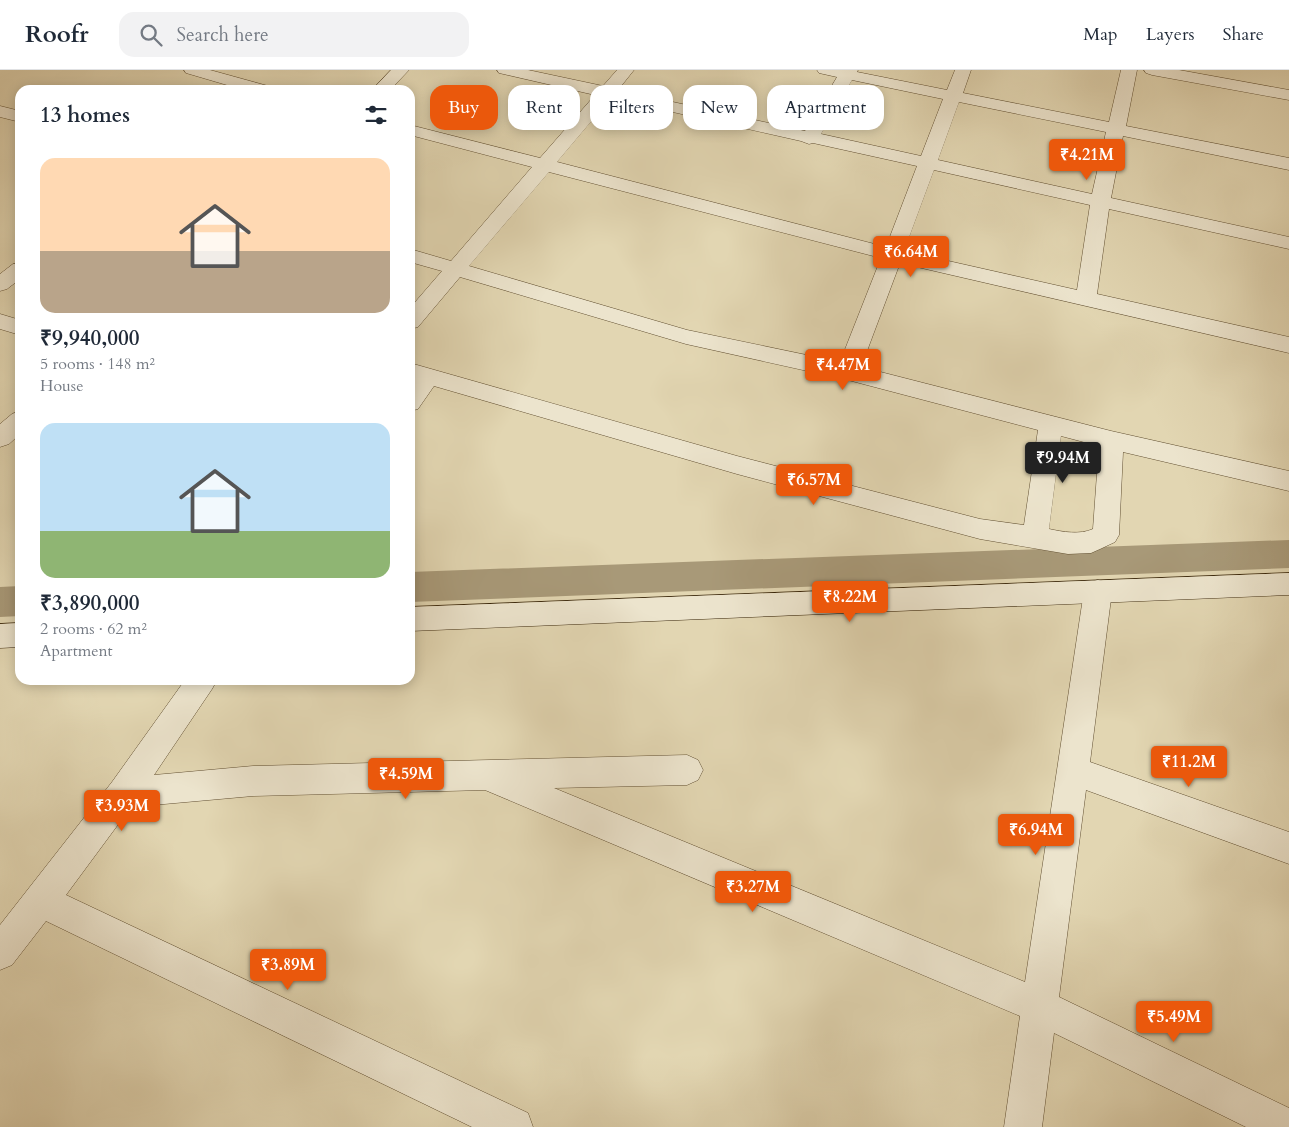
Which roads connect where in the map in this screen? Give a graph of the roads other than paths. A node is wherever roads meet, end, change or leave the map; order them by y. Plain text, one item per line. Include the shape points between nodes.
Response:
1 (192, 70) edge
2 (401, 70) edge
3 (505, 70) edge
4 (626, 70) edge
5 (825, 70) edge
6 (963, 70) edge
7 (1129, 70) edge
8 (1152, 70) edge
9 (849, 72) edge
10 (244, 85) edge
11 (385, 85) edge
12 (614, 85) edge
13 (590, 90) edge
14 (953, 96) junction
15 (1289, 96) edge
16 (673, 109) edge
17 (0, 111) edge
18 (590, 112) edge
19 (15, 116) edge
20 (1115, 129) junction
21 (415, 131) edge
22 (809, 138) junction
23 (545, 164) junction
24 (1289, 164) edge
25 (927, 165) junction
26 (1100, 202) junction
27 (1289, 243) edge
28 (892, 255) junction
29 (415, 257) edge
30 (455, 269) junction
31 (15, 273) edge
32 (0, 284) edge
33 (1086, 299) junction
34 (415, 316) edge
35 (0, 321) edge
36 (15, 326) edge
37 (1289, 345) edge
38 (848, 372) junction
39 (419, 374) edge
40 (415, 387) edge
41 (1051, 424) junction
42 (1111, 440) junction
43 (1289, 481) edge
44 (1034, 538) junction
45 (1289, 584) edge
46 (1098, 591) junction
47 (415, 619) edge
48 (15, 635) edge
49 (0, 636) edge
50 (199, 685) edge
51 (687, 770) dead end
52 (1073, 771) junction
53 (486, 775) junction
54 (123, 793) junction
55 (1289, 848) edge
56 (40, 900) junction
57 (0, 953) edge
58 (1039, 1006) junction
59 (514, 1127) edge
60 (1023, 1127) edge
61 (1287, 1127) edge

1 - 10 street
2 - 11 street
3 - 13 street
4 - 12 street
5 - 9 street
6 - 14 street
7 - 20 street
8 - 15 street
9 - 14 street
9 - 22 street
14 - 20 street
14 - 25 street
16 - 22 street
17 - 19 street
18 - 23 street
20 - 24 street
20 - 26 street
21 - 23 street
22 - 25 street
23 - 28 street
23 - 30 street
25 - 26 street
25 - 28 street
26 - 27 street
26 - 33 street
28 - 33 street
28 - 38 street
29 - 30 street
30 - 34 street
30 - 38 street via 686,337
31 - 32 street
33 - 37 street
35 - 36 street
38 - 41 street
39 - 40 street
39 - 44 street via 746,468 980,530
41 - 42 street
41 - 44 street
42 - 43 street
42 - 44 street via 1106,535 1091,542 1068,543
45 - 46 street
46 - 47 street
46 - 52 street
48 - 49 street
50 - 54 street
51 - 53 street
52 - 55 street
52 - 58 street
53 - 54 street via 253,781
53 - 58 street
54 - 56 street
56 - 57 street
56 - 59 street
58 - 60 street
58 - 61 street

